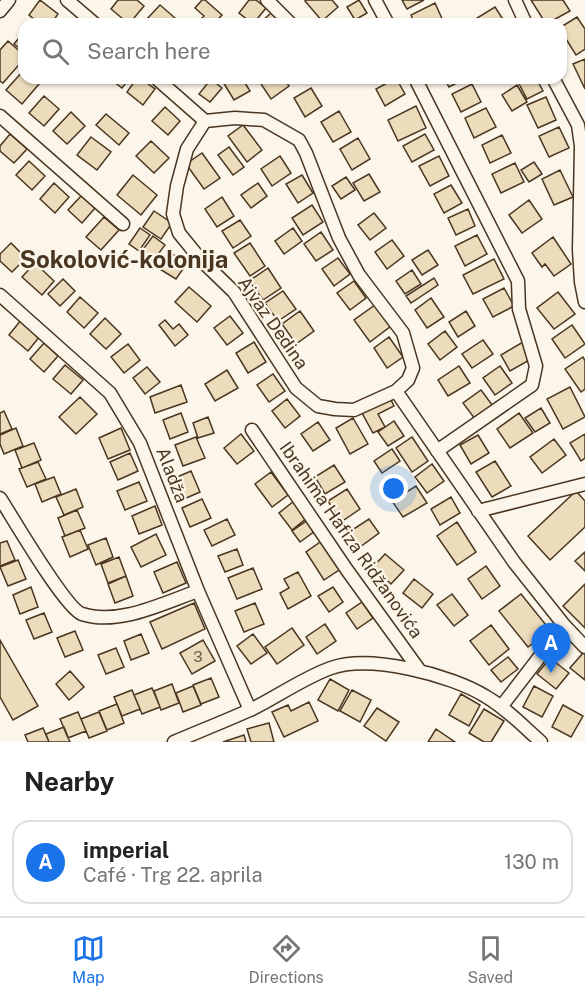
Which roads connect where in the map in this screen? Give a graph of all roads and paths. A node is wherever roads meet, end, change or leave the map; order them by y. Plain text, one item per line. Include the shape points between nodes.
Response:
1 (9, 0) edge
2 (67, 0) edge
3 (267, 0) edge
4 (375, 0) edge
5 (515, 0) edge
6 (0, 11) edge
7 (87, 18) edge
8 (285, 18) edge
9 (385, 18) edge
10 (523, 18) edge
11 (163, 84) edge
12 (418, 84) edge
13 (556, 84) edge
14 (0, 116) edge
15 (205, 121) junction
16 (123, 224) dead end
17 (0, 295) edge
18 (585, 302) edge
19 (396, 391) junction
20 (252, 430) dead end
21 (437, 451) junction
22 (585, 484) edge
23 (0, 498) edge
24 (478, 511) junction
25 (198, 591) junction
26 (564, 625) junction
27 (585, 647) edge
28 (420, 671) junction
29 (501, 707) junction
30 (250, 710) junction
31 (174, 742) edge
32 (541, 742) edge

1 - 6 street
2 - 7 street
3 - 8 street
4 - 9 street
5 - 10 street
11 - 15 street
12 - 21 street via 518,281 519,309 536,366 532,385
13 - 18 street via 578,125 581,146 579,250
14 - 16 street
15 - 19 street via 264,120 299,140 339,238 359,275 403,333 412,368 408,380
15 - 19 street, Ajvaz Dedina via 187,149 177,186 173,214 178,233 234,292 296,388 318,406 354,410
17 - 25 street, Aladža via 110,393 140,443
19 - 21 street
20 - 28 street, Ibrahima Hafiza Ridžanovića
21 - 24 street
22 - 24 street
23 - 25 street via 69,604 79,613 93,617 124,616
24 - 26 street
25 - 30 street, Aladža
26 - 27 street
26 - 29 street
28 - 29 street, Ibrahima Hafiza Ridžanovića via 460,684
28 - 30 street, Ibrahima Hafiza Ridžanovića via 368,663 330,668
29 - 32 street, Ibrahima Hafiza Ridžanovića
30 - 31 street, Ibrahima Hafiza Ridžanovića

